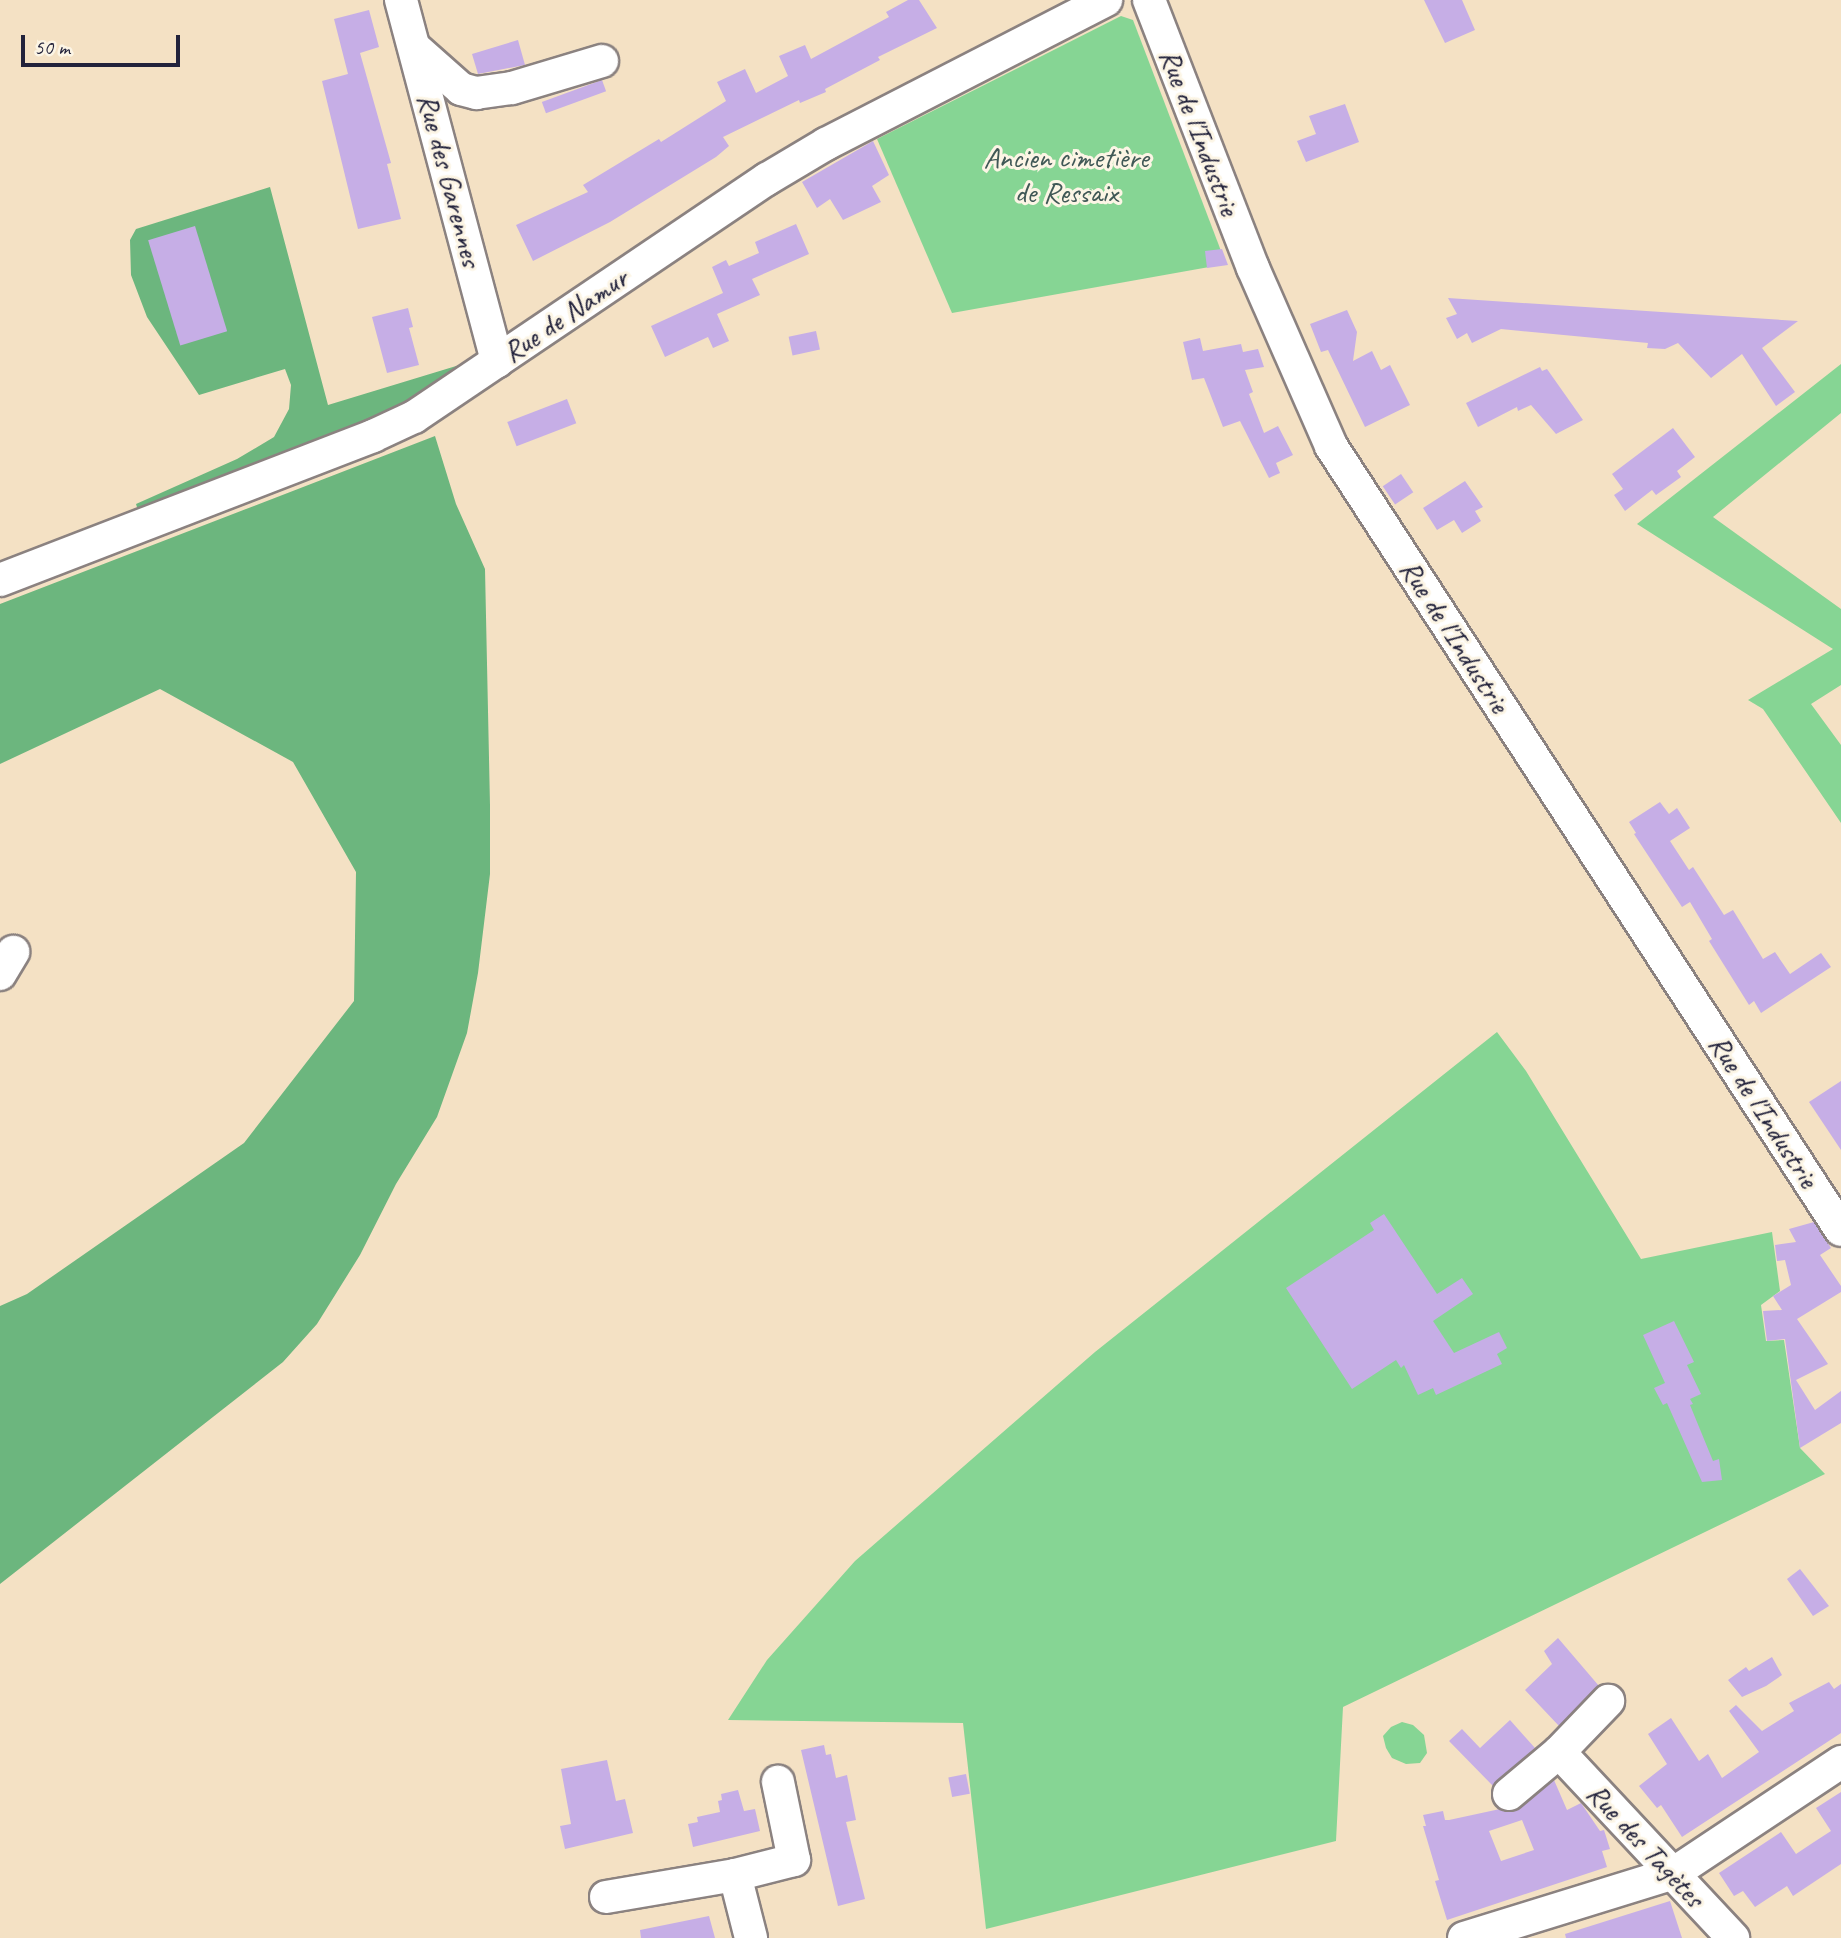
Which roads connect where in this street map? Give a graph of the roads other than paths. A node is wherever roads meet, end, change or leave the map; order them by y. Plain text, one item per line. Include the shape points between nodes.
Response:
1 (401, 0) edge
2 (1106, 0) edge
3 (1149, 0) edge
4 (415, 48) junction
5 (602, 61) dead end
6 (497, 361) junction
7 (0, 580) edge
8 (1841, 1230) edge
9 (1608, 1701) dead end
10 (1559, 1752) junction
11 (1841, 1762) edge
12 (778, 1782) dead end
13 (1509, 1794) dead end
14 (1674, 1873) junction
15 (735, 1875) junction
16 (606, 1897) dead end
17 (1731, 1937) edge
18 (751, 1938) edge
19 (1465, 1938) edge

1 - 4 street, Rue des Garennes
2 - 6 street, Rue de Namur via 766,179
3 - 8 street, Rue de l'Industrie via 1253,268 1331,446
4 - 5 street via 461,89 476,93 512,88
4 - 6 street, Rue des Garennes
6 - 7 street, Rue de Namur via 440,402 373,436
9 - 10 street
10 - 13 street
10 - 14 street, Rue des Tagètes
11 - 14 street
12 - 15 street via 794,1860
14 - 17 street, Rue des Tagètes
14 - 19 street
15 - 16 street
15 - 18 street

